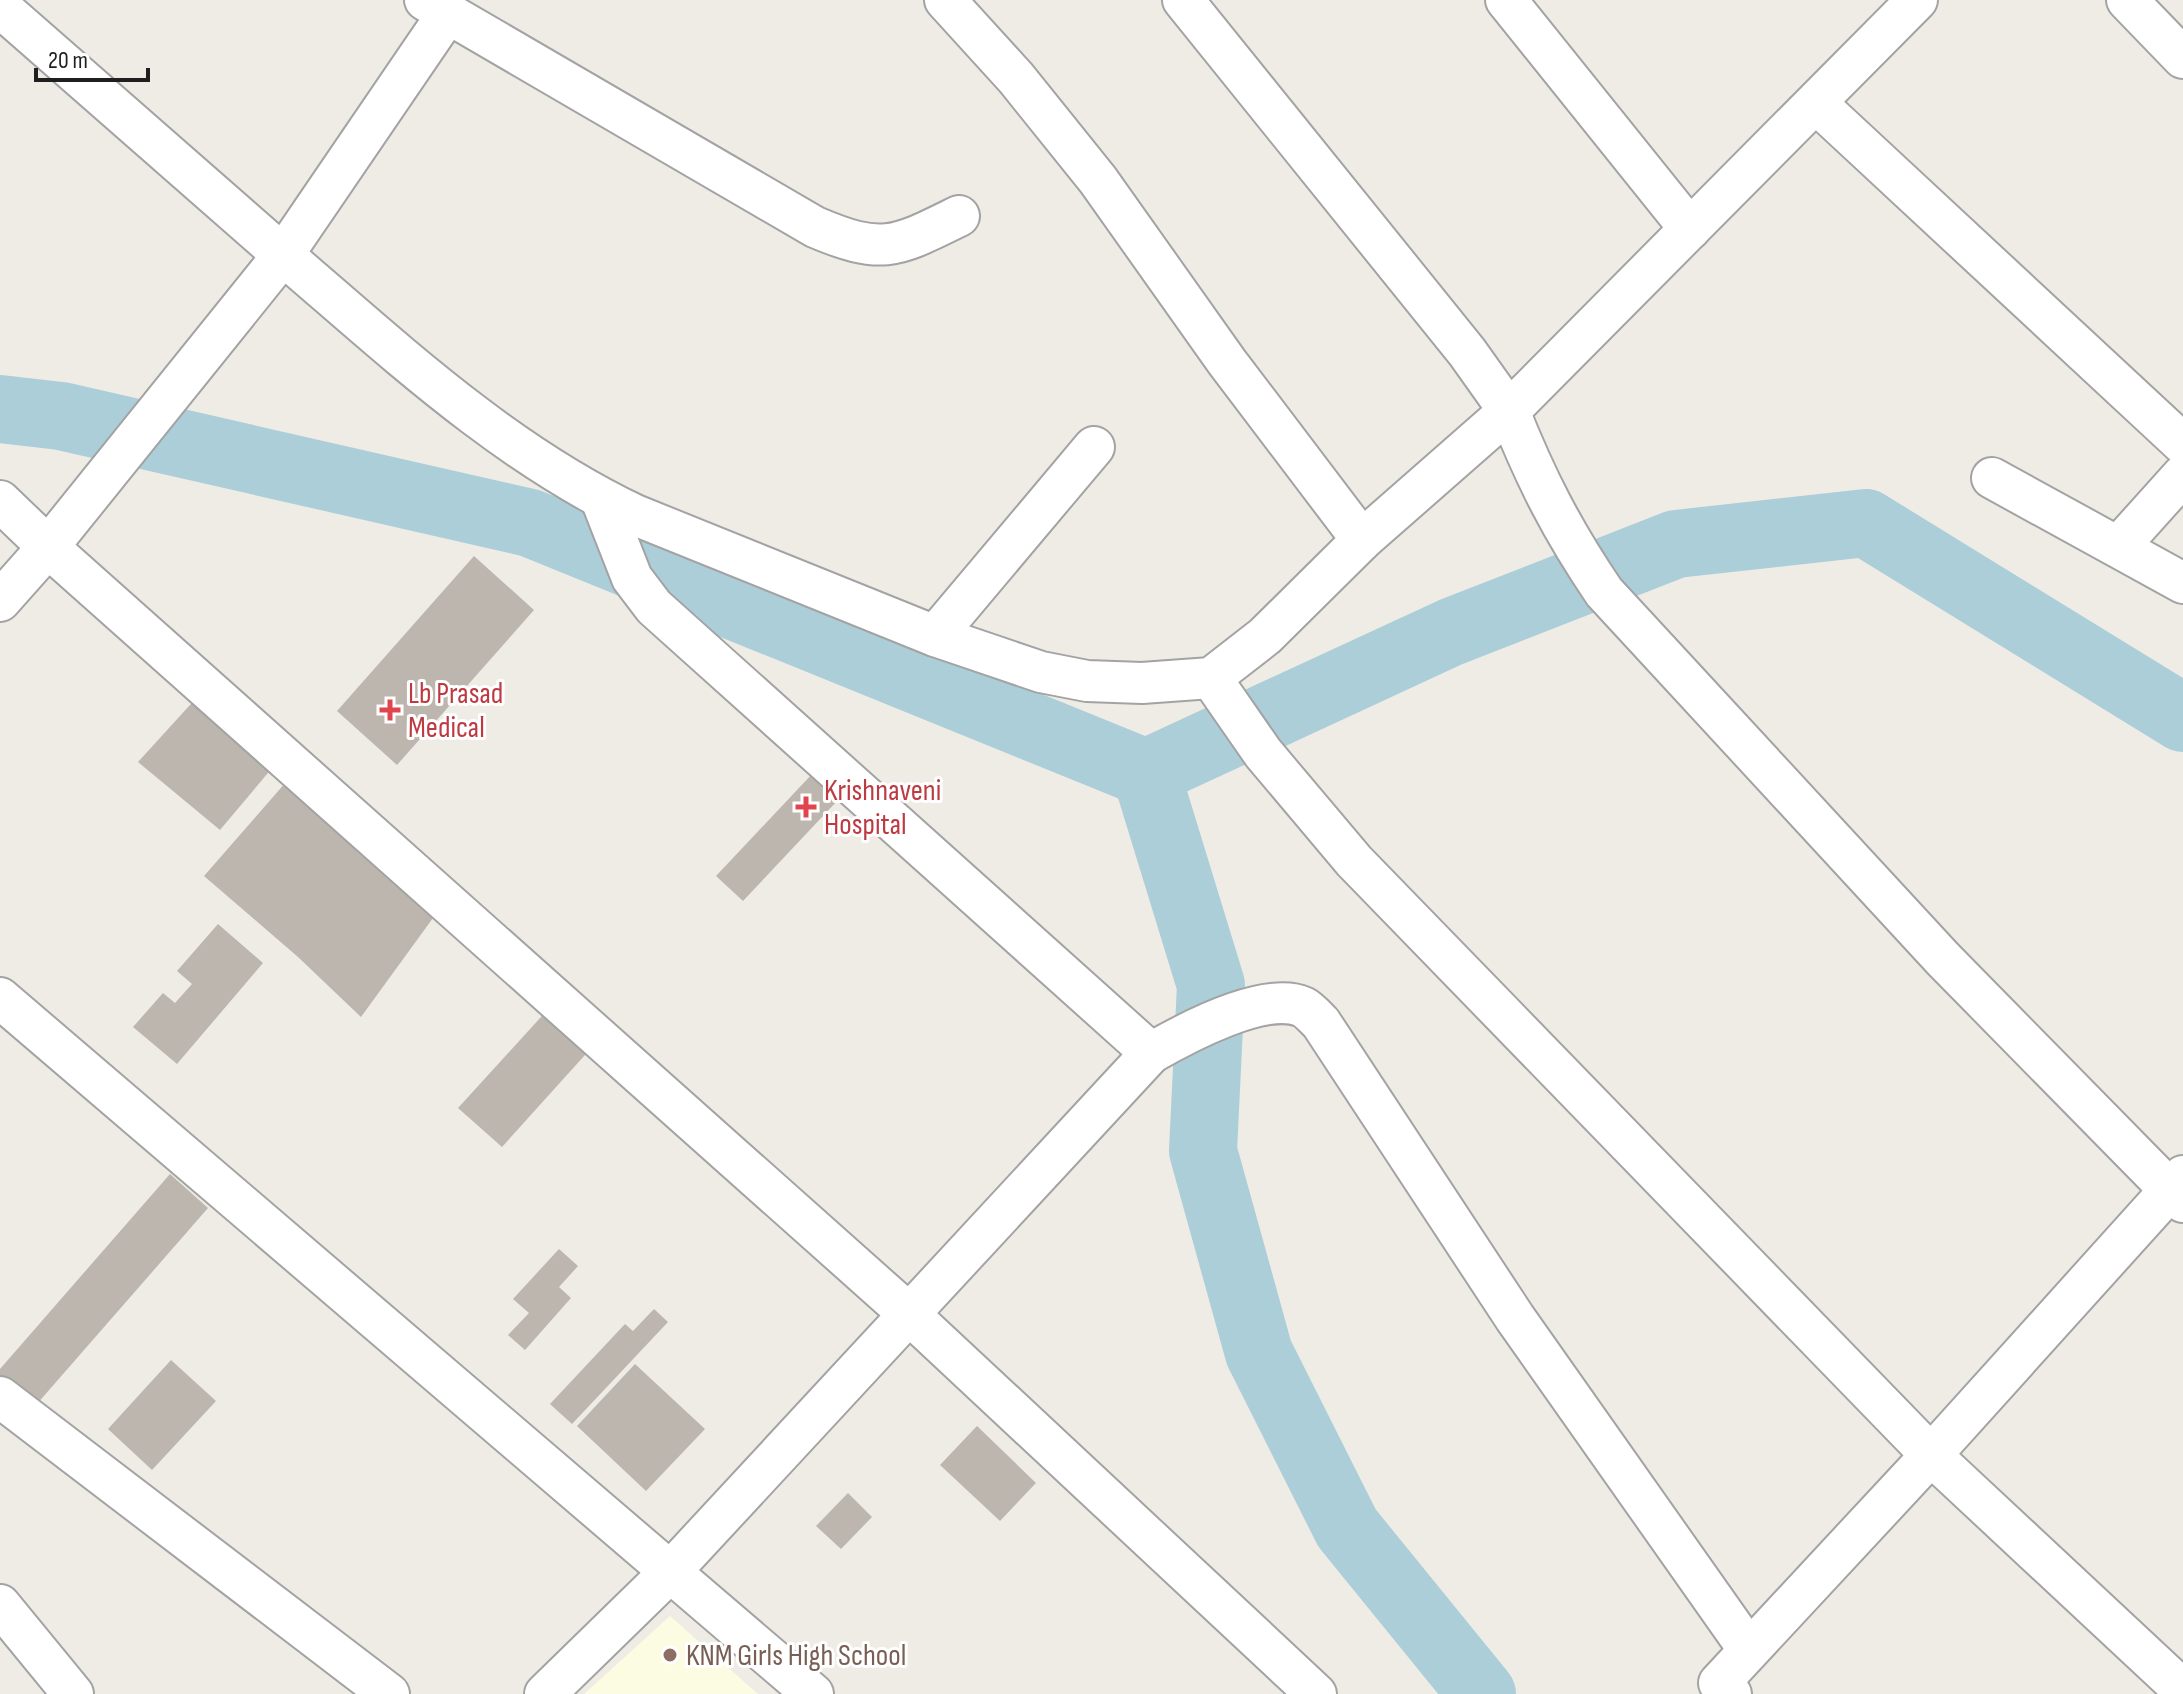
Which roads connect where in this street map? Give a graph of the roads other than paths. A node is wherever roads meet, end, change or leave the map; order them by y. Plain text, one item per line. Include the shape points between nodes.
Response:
1 (945, 0) edge
2 (1183, 0) edge
3 (1506, 0) edge
4 (1917, 0) edge
5 (2127, 0) edge
6 (0, 7) edge
7 (436, 8) edge
8 (2183, 58) edge
9 (1816, 103) junction
10 (959, 216) dead end
11 (1690, 229) junction
12 (283, 255) junction
13 (1509, 411) junction
14 (2183, 444) edge
15 (1094, 447) dead end
16 (2183, 475) edge
17 (1992, 478) dead end
18 (0, 501) edge
19 (605, 512) junction
20 (1362, 540) junction
21 (2120, 545) junction
22 (48, 547) junction
23 (2183, 583) edge
24 (0, 601) edge
25 (935, 636) junction
26 (1217, 686) junction
27 (0, 998) edge
28 (1163, 1046) junction
29 (2179, 1189) edge
30 (910, 1315) junction
31 (0, 1397) edge
32 (1931, 1455) junction
33 (670, 1572) junction
34 (0, 1605) edge
35 (1749, 1650) junction
36 (1720, 1690) edge
37 (2183, 1690) edge
38 (73, 1694) edge
39 (389, 1694) edge
40 (545, 1694) edge
41 (813, 1694) edge
42 (1316, 1694) edge

1 - 20 street via 1098,180
2 - 13 street
3 - 11 street
4 - 9 street
5 - 8 street
6 - 12 street
7 - 10 street via 815,227 851,242 904,243
7 - 12 street
9 - 11 street
9 - 14 street
11 - 13 street
12 - 19 street via 458,405
12 - 22 street
13 - 20 street
13 - 29 street via 1563,532 1604,592 1921,936
15 - 25 street
16 - 21 street
17 - 21 street
18 - 22 street
19 - 25 street
19 - 28 street via 632,578 654,607
20 - 26 street
21 - 23 street
22 - 24 street
22 - 30 street
25 - 26 street via 1041,672 1087,681
26 - 32 street via 1354,861
27 - 33 street
28 - 30 street
28 - 35 street via 1244,1010 1282,1002 1304,1007 1321,1023 1515,1318
29 - 32 street
30 - 33 street
30 - 42 street
31 - 39 street
32 - 35 street
32 - 37 street
33 - 40 street
33 - 41 street
34 - 38 street
35 - 36 street

